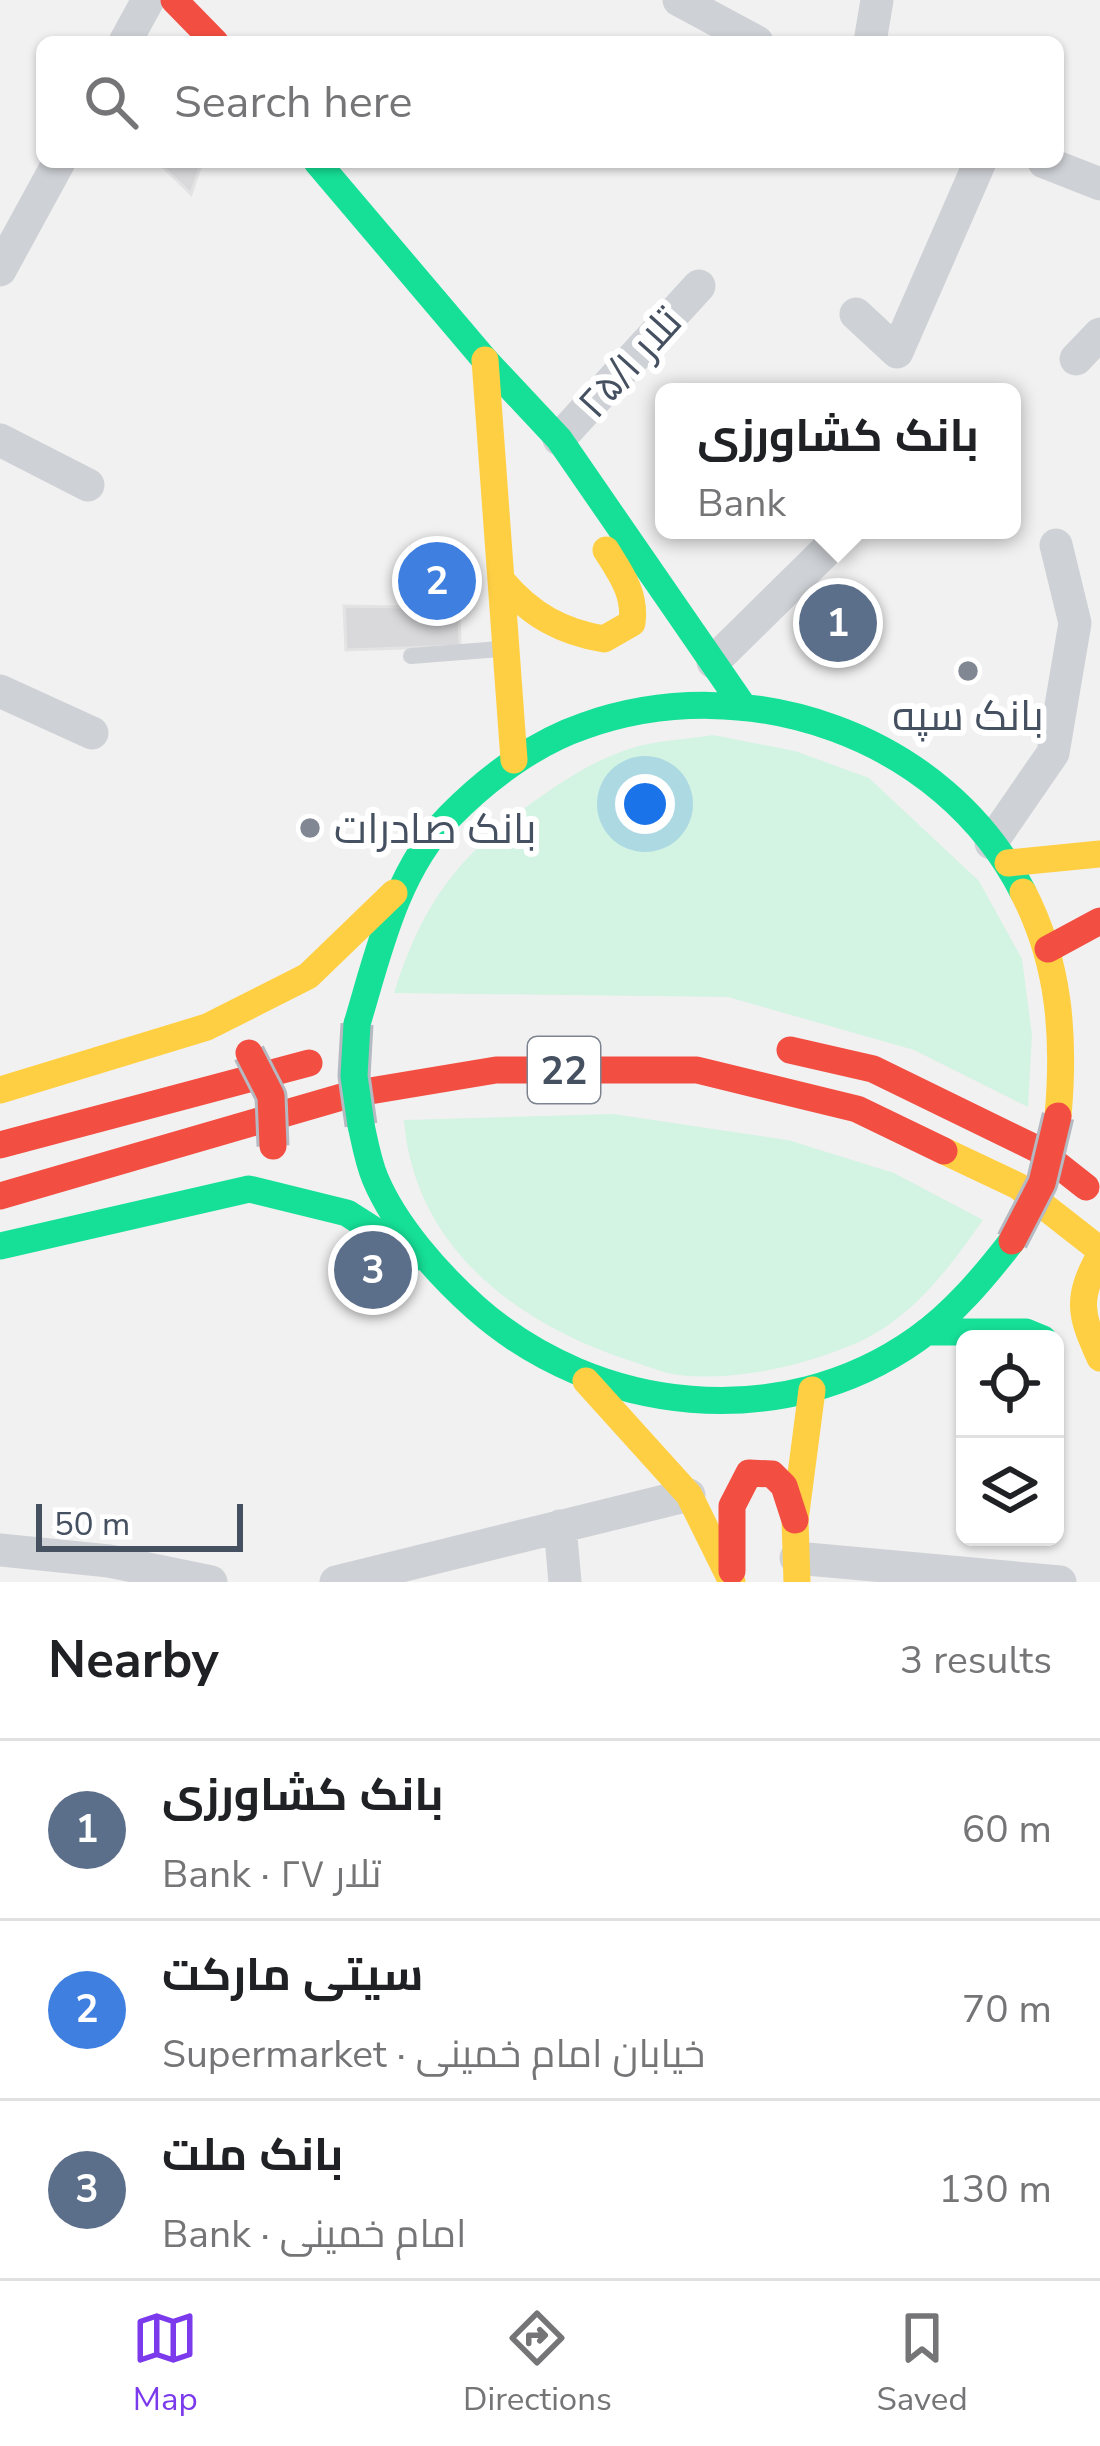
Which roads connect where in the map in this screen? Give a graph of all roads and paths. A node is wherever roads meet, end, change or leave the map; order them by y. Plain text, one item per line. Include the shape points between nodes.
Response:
1 (148, 0) edge
2 (174, 0) edge
3 (679, 0) edge
4 (877, 0) edge
5 (128, 36) edge
6 (209, 36) edge
7 (746, 36) edge
8 (871, 36) edge
9 (56, 168) edge
10 (322, 168) edge
11 (977, 168) edge
12 (1059, 168) edge
13 (1100, 184) edge
14 (0, 270) edge
15 (699, 286) dead end
16 (856, 314) dead end
17 (485, 360) junction
18 (0, 440) edge
19 (561, 441) junction
20 (88, 485) dead end
21 (838, 539) edge
22 (1056, 545) dead end
23 (503, 582) junction
24 (505, 648) junction
25 (411, 656) dead end
26 (713, 662) junction
27 (0, 691) edge
28 (741, 703) junction
29 (92, 734) dead end
30 (514, 760) junction
31 (999, 853) junction
32 (1100, 854) edge
33 (399, 889) junction
34 (1100, 921) edge
35 (1050, 958) junction
36 (207, 1027) junction
37 (1090, 1033) dead end
38 (765, 1045) dead end
39 (385, 1047) dead end
40 (104, 1058) junction
41 (0, 1062) edge
42 (0, 1090) edge
43 (0, 1145) edge
44 (249, 1189) junction
45 (0, 1196) edge
46 (1100, 1198) edge
47 (0, 1246) edge
48 (1096, 1260) edge
49 (432, 1267) junction
50 (926, 1332) junction
51 (956, 1332) edge
52 (1064, 1346) edge
53 (1100, 1359) edge
54 (586, 1381) junction
55 (812, 1390) junction
56 (689, 1495) junction
57 (796, 1520) junction
58 (560, 1526) junction
59 (0, 1550) edge
60 (426, 1570) edge
61 (796, 1570) edge
62 (108, 1572) edge
63 (732, 1581) edge
64 (212, 1582) edge
65 (336, 1582) edge
66 (565, 1582) edge
67 (1060, 1582) edge

1 - 5 street
2 - 6 main road
3 - 7 street
4 - 8 street
9 - 14 street
10 - 17 main road
11 - 16 street via 897,352
12 - 13 street
15 - 19 street, تلار ۲۵/۱
17 - 19 main road
17 - 23 main road
18 - 20 street
19 - 23 main road via 573,495 633,601 632,623 604,639 553,627
19 - 26 main road
21 - 26 street
22 - 31 street via 1075,623 1053,753
23 - 24 main road
24 - 25 lane
24 - 30 main road
26 - 28 main road
27 - 29 street
28 - 30 main road via 668,704 594,721
28 - 31 main road via 808,715 895,753 954,798
30 - 33 main road via 448,818
31 - 32 main road
31 - 35 main road
33 - 36 main road via 308,976
33 - 49 main road, bridge via 357,1024 354,1076 377,1185
34 - 35 main road
35 - 37 main road
35 - 50 main road, bridge via 1063,1035 1058,1116 1042,1183 977,1288
36 - 40 main road
36 - 44 main road, bridge via 249,1053 273,1096 273,1146
38 - 46 main road via 873,1069 1040,1150
39 - 43 main road
40 - 41 main road via 44,1051
40 - 42 main road
44 - 47 main road
44 - 49 main road via 347,1213
45 - 48 main road, 22 via 352,1094 496,1070 697,1070 857,1108 1018,1186
48 - 53 main road via 1079,1311
49 - 54 main road via 503,1336
50 - 51 main road
50 - 55 main road
52 - 53 main road
54 - 55 main road via 671,1402 744,1403
54 - 56 main road
55 - 57 main road
56 - 58 street
56 - 63 main road
57 - 61 main road
57 - 63 main road via 772,1474 749,1473 738,1483 731,1499
58 - 60 street
58 - 66 street
59 - 62 street
60 - 65 street
61 - 67 street
62 - 64 street

